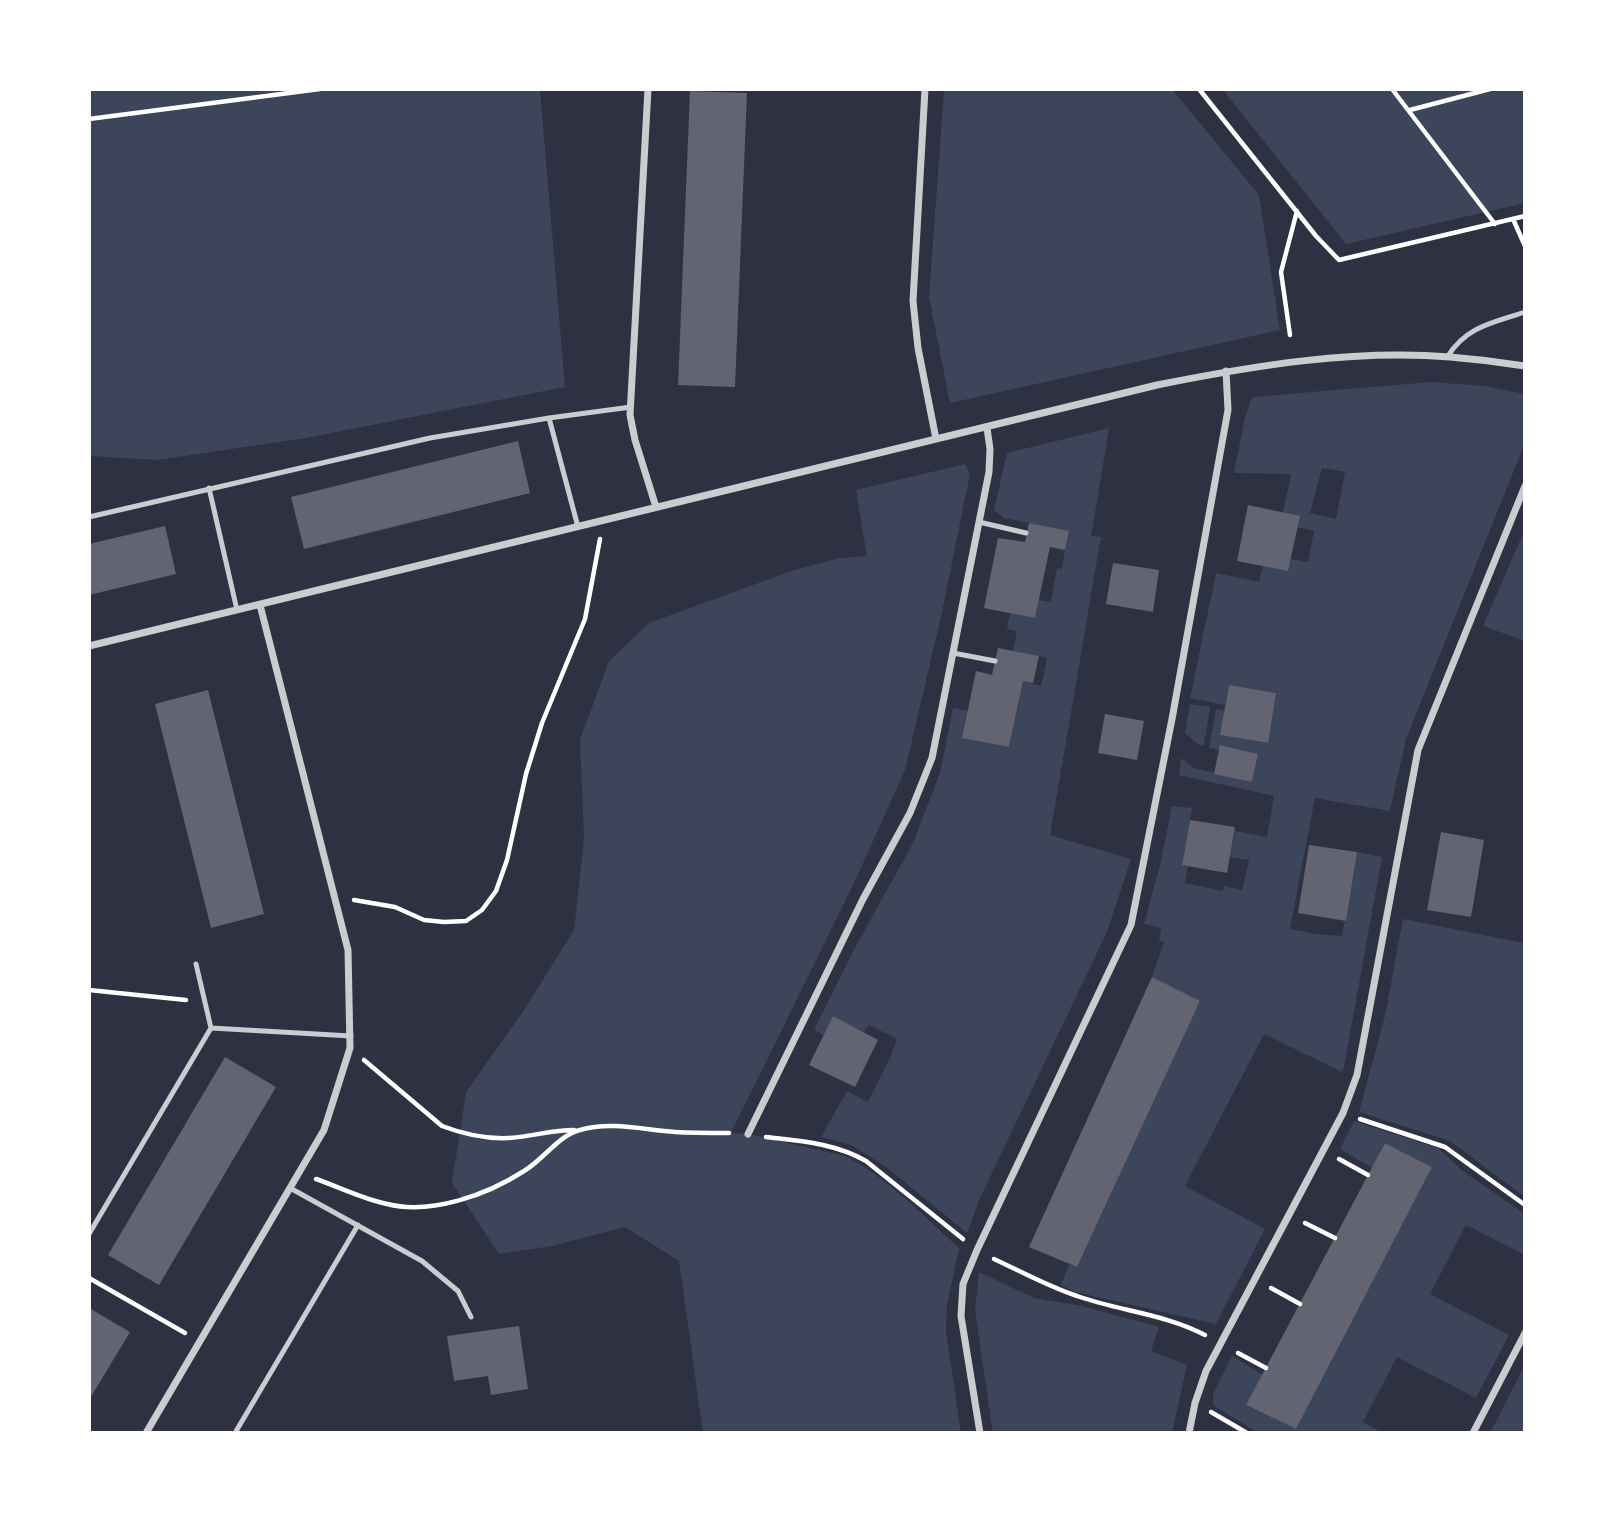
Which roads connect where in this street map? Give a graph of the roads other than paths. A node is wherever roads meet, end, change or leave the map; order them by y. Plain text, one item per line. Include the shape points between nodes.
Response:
1 (648, 89) edge
2 (925, 89) edge
3 (1525, 312) edge
4 (1448, 356) junction
5 (1525, 366) edge
6 (1226, 371) junction
7 (631, 407) junction
8 (549, 418) junction
9 (987, 428) junction
10 (936, 439) junction
11 (1525, 486) edge
12 (209, 488) junction
13 (656, 507) junction
14 (89, 517) edge
15 (979, 522) junction
16 (578, 527) junction
17 (1027, 533) dead end
18 (260, 605) junction
19 (237, 610) junction
20 (89, 646) edge
21 (953, 653) junction
22 (995, 661) dead end
23 (196, 964) dead end
24 (211, 1028) junction
25 (351, 1036) junction
26 (748, 1134) road end
27 (290, 1188) junction
28 (358, 1225) junction
29 (89, 1234) edge
30 (471, 1317) dead end
31 (1525, 1333) edge
32 (146, 1433) edge
33 (235, 1433) edge
34 (980, 1433) edge
35 (1189, 1433) edge
36 (1472, 1433) edge

1 - 7 street
2 - 10 street via 913,301
3 - 4 lane via 1474,329
4 - 5 street
4 - 6 street via 1360,357
6 - 9 street
6 - 34 street via 1228,410 1132,925 963,1284 961,1316
7 - 8 lane
7 - 13 street via 635,440
8 - 12 lane via 430,438
8 - 16 lane
9 - 10 street
9 - 15 street via 989,472
10 - 13 street
11 - 35 street via 1418,750 1357,1075 1343,1113 1206,1371
12 - 14 lane
12 - 19 lane
13 - 16 street
15 - 17 lane
15 - 21 street
16 - 18 street
18 - 19 street
18 - 25 street via 348,950
19 - 20 street
21 - 22 lane
21 - 26 street via 932,758 911,813 863,899
23 - 24 lane
24 - 25 lane
24 - 29 lane
25 - 27 street via 324,1130
27 - 28 lane
27 - 32 street
28 - 30 lane via 422,1261 458,1291
28 - 33 lane
31 - 36 street

